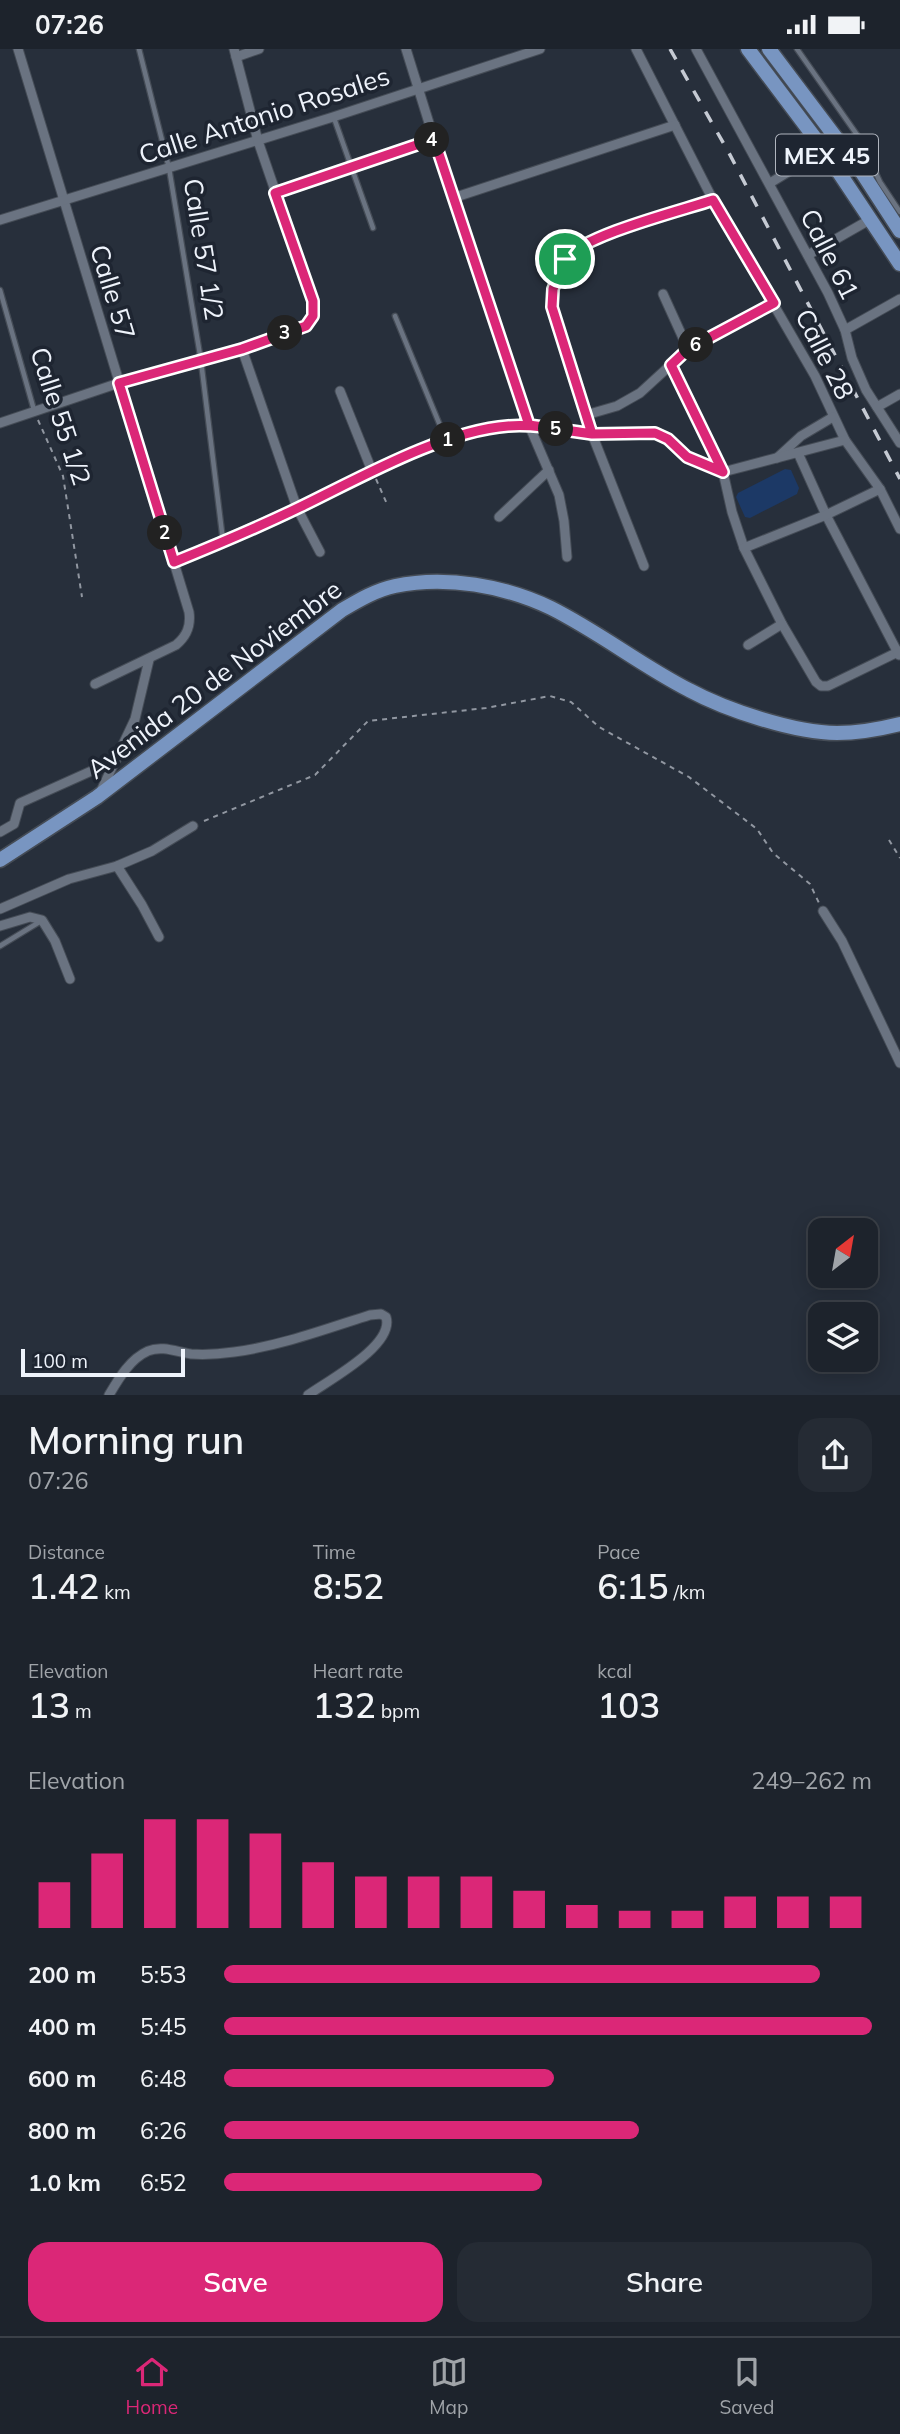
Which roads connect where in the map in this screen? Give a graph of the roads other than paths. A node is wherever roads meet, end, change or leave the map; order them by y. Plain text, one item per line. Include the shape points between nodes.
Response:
1 (18, 49) edge
2 (139, 49) edge
3 (259, 49) edge
4 (406, 49) edge
5 (540, 49) edge
6 (636, 49) edge
7 (696, 49) edge
8 (748, 49) edge
9 (769, 49) edge
10 (797, 49) edge
11 (235, 53) edge
12 (418, 88) junction
13 (333, 117) junction
14 (675, 125) junction
15 (434, 139) junction
16 (258, 141) junction
17 (824, 150) junction
18 (351, 166) junction
19 (169, 168) junction
20 (770, 183) junction
21 (275, 193) junction
22 (453, 198) junction
23 (63, 199) junction
24 (713, 200) junction
25 (900, 212) edge
26 (871, 219) junction
27 (0, 221) edge
28 (373, 228) dead end
29 (900, 231) edge
30 (808, 255) junction
31 (900, 264) edge
32 (0, 290) edge
33 (663, 294) dead end
34 (900, 299) edge
35 (774, 303) junction
36 (395, 316) dead end
37 (845, 330) junction
38 (242, 349) junction
39 (688, 349) junction
40 (201, 361) junction
41 (671, 365) junction
42 (119, 383) junction
43 (340, 391) dead end
44 (900, 394) edge
45 (877, 407) junction
46 (34, 410) junction
47 (586, 415) junction
48 (833, 417) junction
49 (0, 423) edge
50 (529, 425) junction
51 (592, 434) junction
52 (446, 440) junction
53 (845, 440) junction
54 (900, 443) edge
55 (798, 453) junction
56 (777, 458) junction
57 (548, 470) junction
58 (372, 471) junction
59 (723, 472) junction
60 (880, 489) junction
61 (297, 508) junction
62 (826, 515) junction
63 (499, 517) dead end
64 (900, 529) edge
65 (224, 542) junction
66 (744, 548) junction
67 (320, 552) dead end
68 (567, 557) dead end
69 (174, 562) junction
70 (645, 566) dead end
71 (782, 624) junction
72 (748, 645) dead end
73 (899, 653) edge
74 (149, 660) junction
75 (95, 684) dead end
76 (900, 724) edge
77 (116, 761) junction
78 (97, 797) junction
79 (193, 826) road end
80 (0, 832) edge
81 (0, 860) edge
82 (117, 866) junction
83 (0, 909) edge
84 (823, 911) road end
85 (42, 920) junction
86 (0, 926) edge
87 (159, 937) dead end
88 (0, 946) edge
89 (70, 979) dead end
90 (900, 1063) edge
91 (108, 1395) edge
92 (308, 1395) edge

1 - 23 street, Calle 57
2 - 19 lane, Calle 57 1/2
3 - 11 street
4 - 12 street
5 - 12 street, Calle Antonio Rosales
6 - 14 street, Calle 28
7 - 20 street, Calle 61
8 - 17 main road, MEX 45
9 - 29 main road, MEX 45
10 - 25 lane via 860,139
11 - 16 street
12 - 13 street, Calle Antonio Rosales
12 - 15 street
13 - 16 street, Calle Antonio Rosales
13 - 18 lane
14 - 22 street
14 - 24 street, Calle 28
15 - 18 street
15 - 22 street
16 - 19 street, Calle Antonio Rosales
16 - 21 street
17 - 20 street
17 - 26 main road, MEX 45
18 - 21 street
18 - 28 lane
19 - 23 street, Calle Antonio Rosales
19 - 40 lane, Calle 57 1/2
20 - 30 street, Calle 61
21 - 38 street via 313,301 313,316 306,326
22 - 50 street
23 - 27 street, Calle Antonio Rosales
23 - 42 street, Calle 57
24 - 35 street, Calle 28
24 - 47 street via 608,234 579,246 565,259 553,289 552,307
26 - 30 street
26 - 31 main road, MEX 45
30 - 37 street, Calle 61
32 - 46 lane, Calle 55 1/2
33 - 39 street
34 - 37 street
35 - 39 street
35 - 48 street, Calle 28
36 - 52 lane
37 - 45 street, Calle 61 via 857,371
38 - 40 street
38 - 61 street, Calle 57 1/2
39 - 41 street
40 - 65 lane, Calle 57 1/2
41 - 47 street via 640,393
41 - 59 street
42 - 46 street
42 - 69 street, Calle 57
43 - 58 street
44 - 45 street
45 - 54 street, Calle 61
46 - 49 street
47 - 51 street
48 - 53 street, Calle 28
48 - 56 street via 800,436
50 - 51 street
50 - 52 street
50 - 57 street
51 - 59 street via 662,435 687,457
51 - 70 street
52 - 58 street
53 - 55 street
53 - 60 street, Calle 28
55 - 56 street
55 - 62 street
56 - 59 street
57 - 63 street
57 - 68 street via 562,507
58 - 61 street
59 - 66 street
60 - 62 street
60 - 64 street, Calle 28
61 - 65 street
61 - 67 street, Calle 57 1/2
62 - 66 street
62 - 73 street
65 - 69 street
66 - 71 street
69 - 74 street, Calle 57 via 189,627 183,640
71 - 72 street
71 - 73 street via 821,686
74 - 75 street
74 - 77 street via 135,719
76 - 78 main road, Avenida 20 de Noviembre via 836,733 733,709 690,691 551,608 493,589 423,583 394,586 342,610
77 - 78 street
77 - 80 street via 20,803 14,824
78 - 81 main road, Avenida 20 de Noviembre
79 - 82 street
82 - 83 street via 69,879
82 - 87 street
84 - 90 street
85 - 86 street via 30,917
85 - 88 lane
85 - 89 street
91 - 92 street via 123,1372 147,1352 235,1352 370,1315 386,1317 387,1330 373,1349

